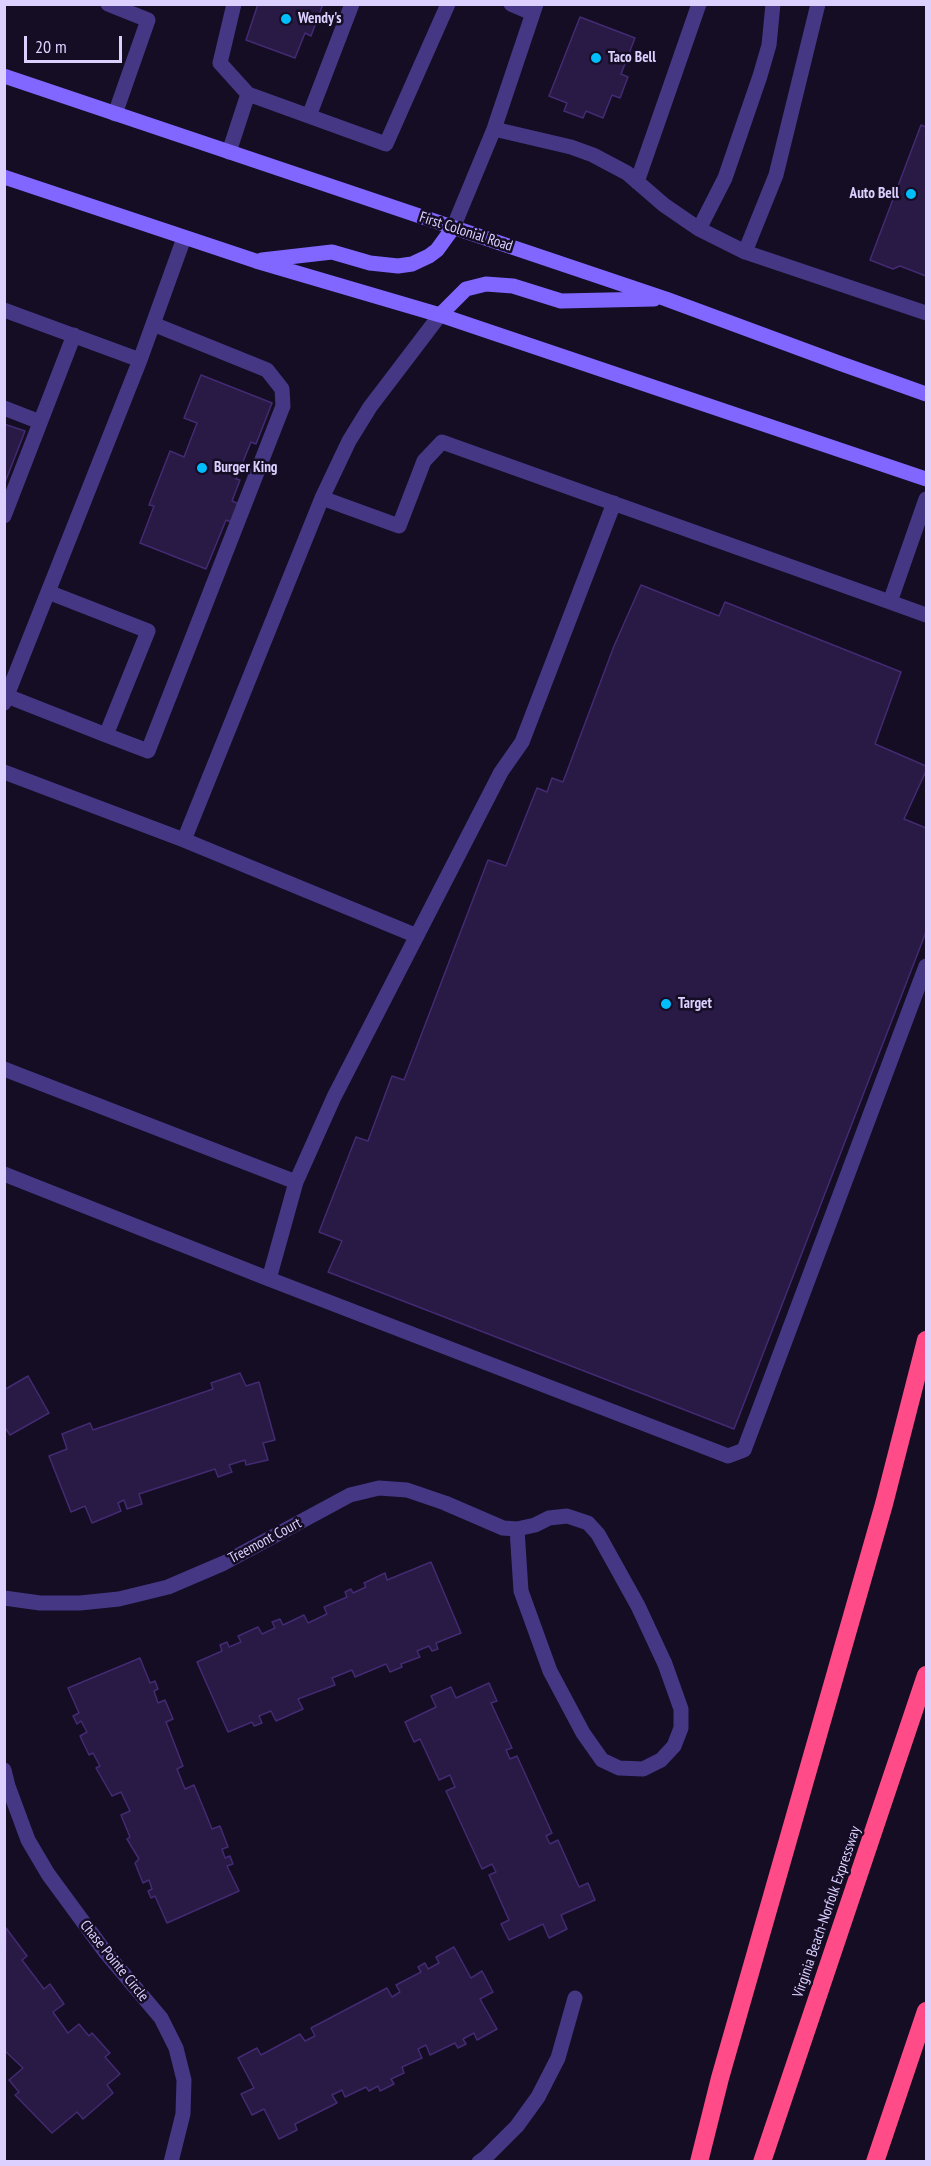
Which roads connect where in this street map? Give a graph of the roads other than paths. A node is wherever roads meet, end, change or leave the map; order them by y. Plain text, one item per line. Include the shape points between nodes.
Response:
1 (108, 4) edge
2 (234, 4) edge
3 (352, 4) edge
4 (448, 4) edge
5 (511, 4) edge
6 (699, 4) edge
7 (773, 4) edge
8 (818, 4) edge
9 (534, 9) edge
10 (4, 76) edge
11 (248, 93) junction
12 (116, 114) junction
13 (309, 116) junction
14 (494, 129) junction
15 (228, 152) junction
16 (4, 177) edge
17 (637, 182) junction
18 (453, 228) junction
19 (699, 229) junction
20 (184, 238) junction
21 (745, 252) junction
22 (256, 261) junction
23 (666, 299) junction
24 (4, 310) edge
25 (927, 313) edge
26 (441, 315) junction
27 (153, 324) junction
28 (74, 335) junction
29 (140, 360) junction
30 (927, 394) edge
31 (4, 408) edge
32 (40, 422) junction
33 (927, 479) edge
34 (322, 498) junction
35 (927, 499) edge
36 (614, 503) junction
37 (4, 516) edge
38 (48, 592) junction
39 (890, 602) junction
40 (927, 615) edge
41 (6, 700) edge
42 (106, 735) junction
43 (4, 772) edge
44 (184, 840) junction
45 (417, 936) junction
46 (927, 966) edge
47 (4, 1069) edge
48 (4, 1174) edge
49 (296, 1182) junction
50 (268, 1279) junction
51 (927, 1340) edge
52 (517, 1529) junction
53 (4, 1598) edge
54 (927, 1675) edge
55 (4, 1770) edge
56 (575, 1998) dead end
57 (927, 2011) edge
58 (171, 2162) edge
59 (479, 2162) edge
60 (699, 2162) edge
61 (762, 2162) edge
62 (875, 2162) edge

1 - 12 street via 148,20
2 - 11 street via 219,63
3 - 13 street
4 - 13 street via 386,144
5 - 9 street
6 - 17 street
7 - 19 street via 769,45 760,76 725,178
8 - 21 street via 776,176
9 - 14 street
10 - 12 main road, First Colonial Road
11 - 13 street
11 - 15 street
12 - 15 main road, First Colonial Road
14 - 17 street via 593,155
14 - 18 street
15 - 18 main road, First Colonial Road
16 - 20 main road
17 - 19 street
18 - 22 main road via 437,250 412,264 370,263 332,252
18 - 23 main road, First Colonial Road
19 - 21 street
20 - 22 main road
20 - 27 street
21 - 25 street
22 - 26 main road
23 - 26 main road via 561,302 513,286 486,284 466,289
23 - 30 main road, First Colonial Road
24 - 28 street
26 - 33 main road
26 - 34 street via 370,407
27 - 29 street
27 - 42 street via 267,370 282,389 283,406 148,751
28 - 29 street
28 - 32 street
29 - 38 street
31 - 32 street
32 - 37 street
34 - 36 street via 399,526 424,461 442,442
34 - 44 street
35 - 39 street
36 - 39 street
36 - 45 street via 522,742 501,772
38 - 41 street
38 - 42 street via 148,631
39 - 40 street
41 - 42 street
43 - 44 street
44 - 45 street
45 - 49 street via 334,1097
46 - 50 street via 744,1450 728,1456
47 - 49 street
48 - 50 street
49 - 50 street
51 - 60 highway
52 - 52 street via 567,1516 588,1523 598,1534 638,1606 681,1709 681,1728 674,1746 661,1760 643,1769 619,1768 602,1760 584,1733 550,1671 520,1591
52 - 53 street, Treemont Court via 503,1528 407,1490 379,1488 350,1495 224,1563 168,1587 119,1599 80,1603
54 - 61 highway, Virginia Beach-Norfolk Expressway
55 - 58 street, Chase Pointe Circle via 28,1840 48,1874 106,1953 161,2018 176,2048 184,2080 183,2114
56 - 59 street via 558,2058 538,2097 517,2126
57 - 62 highway

